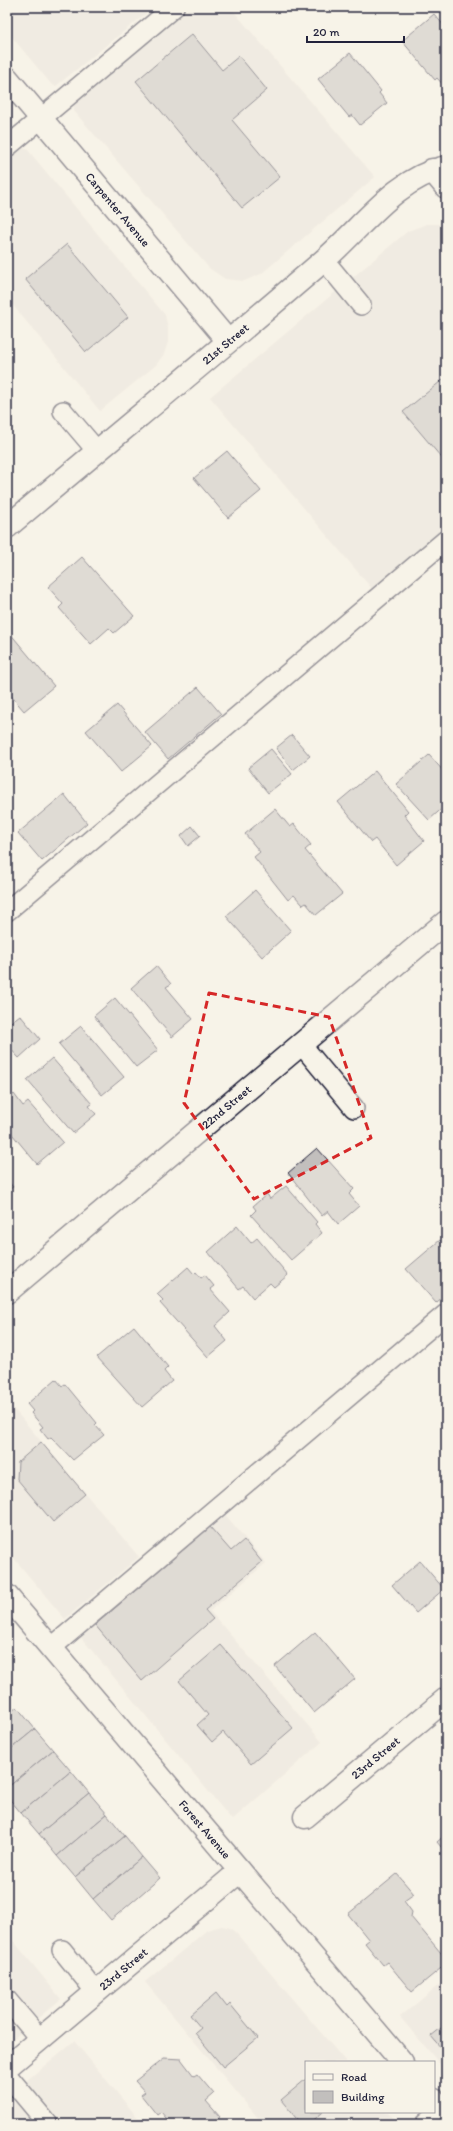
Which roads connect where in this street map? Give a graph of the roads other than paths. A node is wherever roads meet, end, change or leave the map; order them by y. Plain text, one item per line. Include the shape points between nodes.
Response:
1 (174, 7) edge
2 (7, 78) edge
3 (41, 119) junction
4 (7, 147) edge
5 (439, 169) edge
6 (446, 187) edge
7 (324, 260) junction
8 (361, 305) dead end
9 (228, 341) junction
10 (63, 411) dead end
11 (97, 451) junction
12 (7, 527) edge
13 (446, 540) edge
14 (7, 911) edge
15 (446, 922) edge
16 (301, 1044) junction
17 (354, 1108) dead end
18 (7, 1292) edge
19 (446, 1314) edge
20 (7, 1596) edge
21 (51, 1648) junction
22 (446, 1698) edge
23 (305, 1817) dead end
24 (240, 1871) junction
25 (62, 1950) dead end
26 (96, 1992) junction
27 (7, 2000) edge
28 (40, 2039) junction
29 (401, 2061) edge
30 (7, 2067) edge
31 (7, 2075) edge
32 (434, 2113) edge
33 (48, 2124) edge
34 (425, 2124) edge

1 - 3 lane
2 - 3 street, Carpenter Avenue
3 - 4 lane
3 - 9 street, Carpenter Avenue
5 - 6 street
5 - 7 street, 21st Street via 409,181
7 - 8 lane
7 - 9 street, 21st Street
9 - 11 street, 21st Street
10 - 11 lane
11 - 12 street, 21st Street
13 - 14 lane
15 - 16 street, 22nd Street
16 - 17 lane
16 - 18 street, 22nd Street
19 - 21 lane
20 - 21 street, Forest Avenue
21 - 24 street, Forest Avenue
22 - 23 street, 23rd Street
24 - 26 street, 23rd Street
24 - 29 street, Forest Avenue
25 - 26 lane
26 - 28 street, 23rd Street
27 - 28 lane
28 - 30 street, 23rd Street
31 - 33 lane
32 - 34 lane

